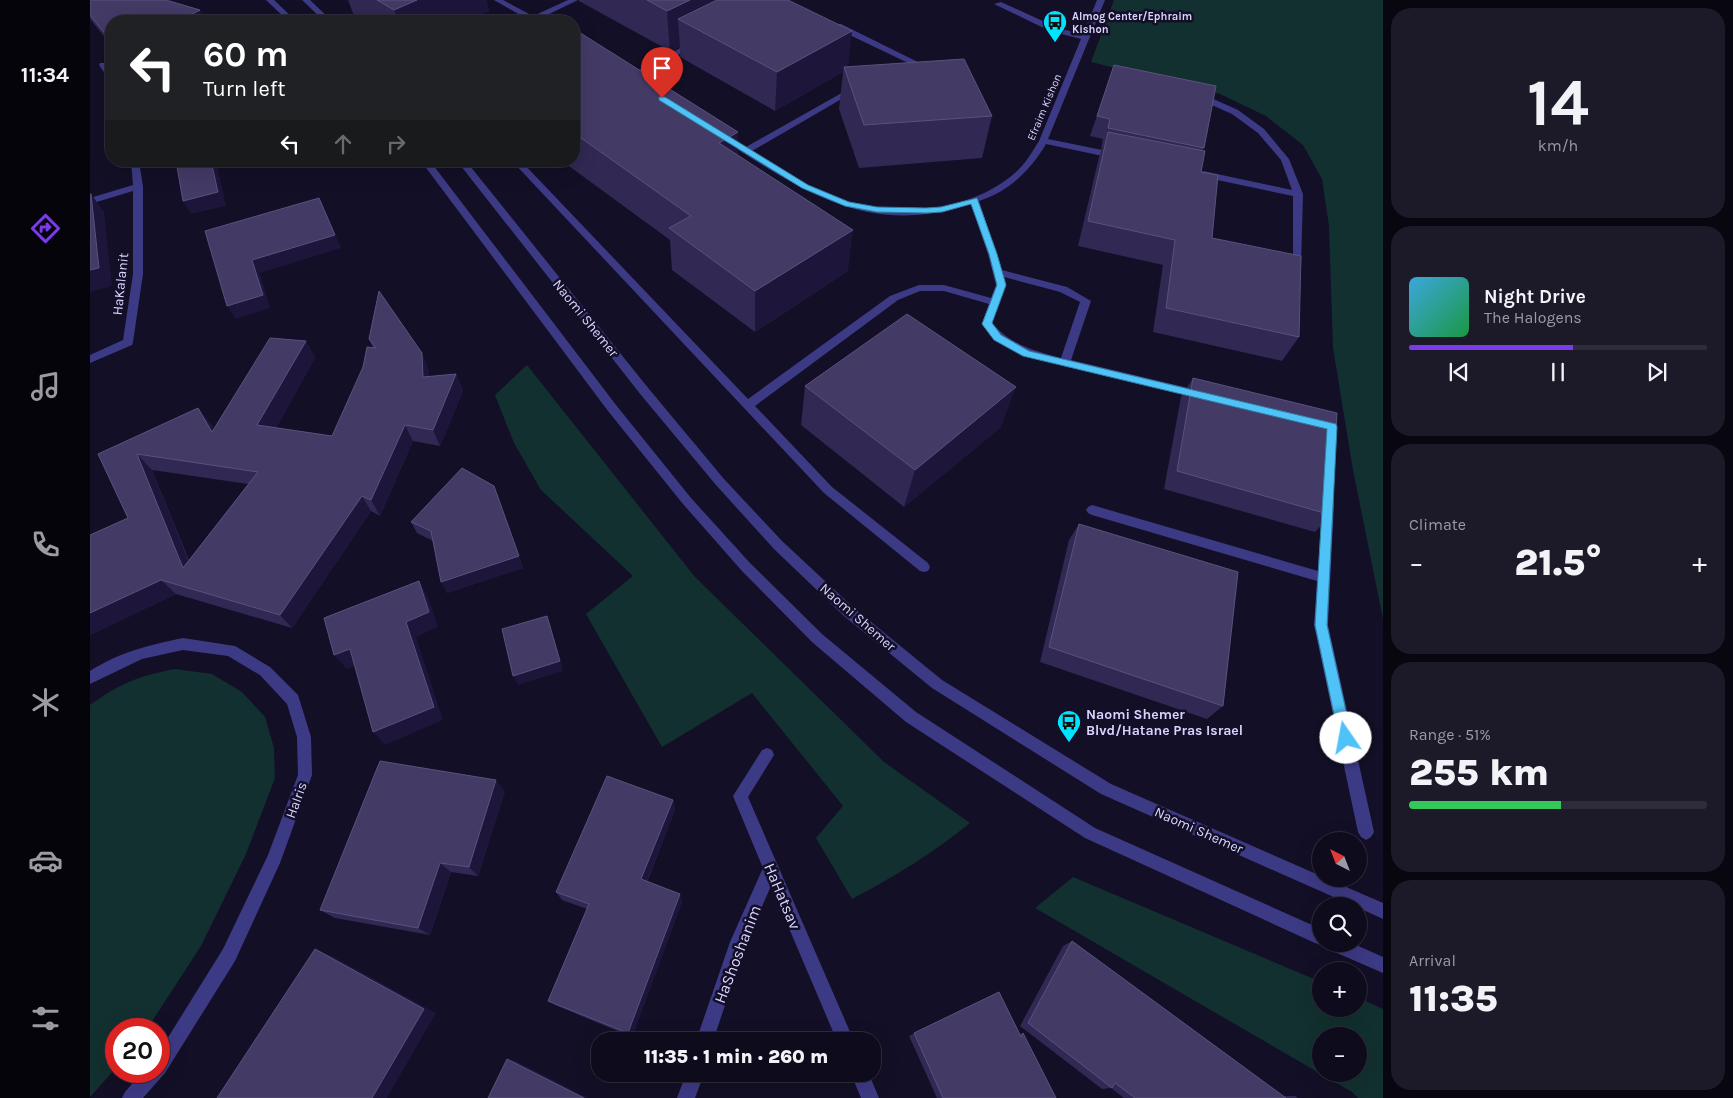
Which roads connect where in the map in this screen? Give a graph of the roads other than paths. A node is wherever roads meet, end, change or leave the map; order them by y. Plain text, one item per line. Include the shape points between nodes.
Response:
1 (270, 0) edge
2 (306, 0) edge
3 (498, 0) edge
4 (574, 0) edge
5 (1101, 0) edge
6 (998, 4) dead end
7 (286, 15) edge
8 (322, 15) edge
9 (523, 15) edge
10 (545, 15) edge
11 (828, 21) edge
12 (1085, 38) junction
13 (698, 43) edge
14 (904, 58) junction
15 (896, 63) edge
16 (103, 65) dead end
17 (105, 68) edge
18 (940, 75) edge
19 (863, 82) edge
20 (637, 83) edge
21 (1187, 90) edge
22 (712, 130) edge
23 (1043, 141) junction
24 (746, 151) junction
25 (1128, 159) edge
26 (136, 167) edge
27 (430, 167) edge
28 (466, 167) edge
29 (522, 167) edge
30 (1194, 172) edge
31 (138, 187) junction
32 (1298, 194) junction
33 (974, 200) junction
34 (90, 201) edge
35 (1298, 266) edge
36 (998, 272) junction
37 (996, 302) junction
38 (90, 359) edge
39 (1065, 363) junction
40 (1208, 397) edge
41 (748, 405) junction
42 (1328, 493) edge
43 (1092, 510) dead end
44 (924, 567) dead end
45 (1324, 578) junction
46 (90, 678) edge
47 (767, 755) dead end
48 (1366, 832) dead end
49 (771, 868) junction
50 (1383, 911) edge
51 (1312, 933) edge
52 (1354, 952) edge
53 (1383, 965) edge
54 (708, 1032) edge
55 (842, 1032) edge
56 (170, 1049) edge
57 (691, 1082) edge
58 (863, 1082) edge
59 (144, 1083) edge
60 (131, 1098) edge
61 (686, 1098) edge
62 (870, 1098) edge

1 - 7 street
2 - 8 street
3 - 9 street
4 - 10 street
5 - 12 street, Efraim Kishon
6 - 12 street via 1054,29
11 - 14 street
12 - 23 street, Efraim Kishon
13 - 20 street via 625,75
14 - 15 street
14 - 18 street
16 - 17 street
19 - 24 street
21 - 32 street via 1235,112 1261,131 1286,159
22 - 24 street, Efraim Kishon
23 - 25 street
23 - 33 street, Efraim Kishon via 1018,175
24 - 33 street, Efraim Kishon via 805,186 848,205 942,210
26 - 31 street, HaKalanit
27 - 51 street via 612,408 687,501 746,567 818,638 910,717 1090,833
28 - 50 street, Naomi Shemer via 720,482 778,545 863,624 937,684 1106,789
29 - 41 street
30 - 32 street
31 - 34 street
31 - 38 street, HaKalanit via 138,274 128,342
32 - 35 street
33 - 36 street
36 - 37 street via 1001,285
36 - 39 street via 1063,289 1086,301
37 - 39 street via 987,324 998,337 1026,353
37 - 41 street via 944,288 919,288 894,298
39 - 40 street
41 - 44 street via 828,490
42 - 45 street
43 - 45 street
45 - 48 street via 1321,625
46 - 56 street, HaIris via 140,652 182,644 230,650 265,671 293,700 304,737 305,775 275,858 229,955
47 - 49 street, HaHatsav via 740,796
49 - 54 street, HaShoshanim via 738,942
49 - 55 street, HaHatsav
52 - 53 street
57 - 61 street
58 - 62 street
59 - 60 street

